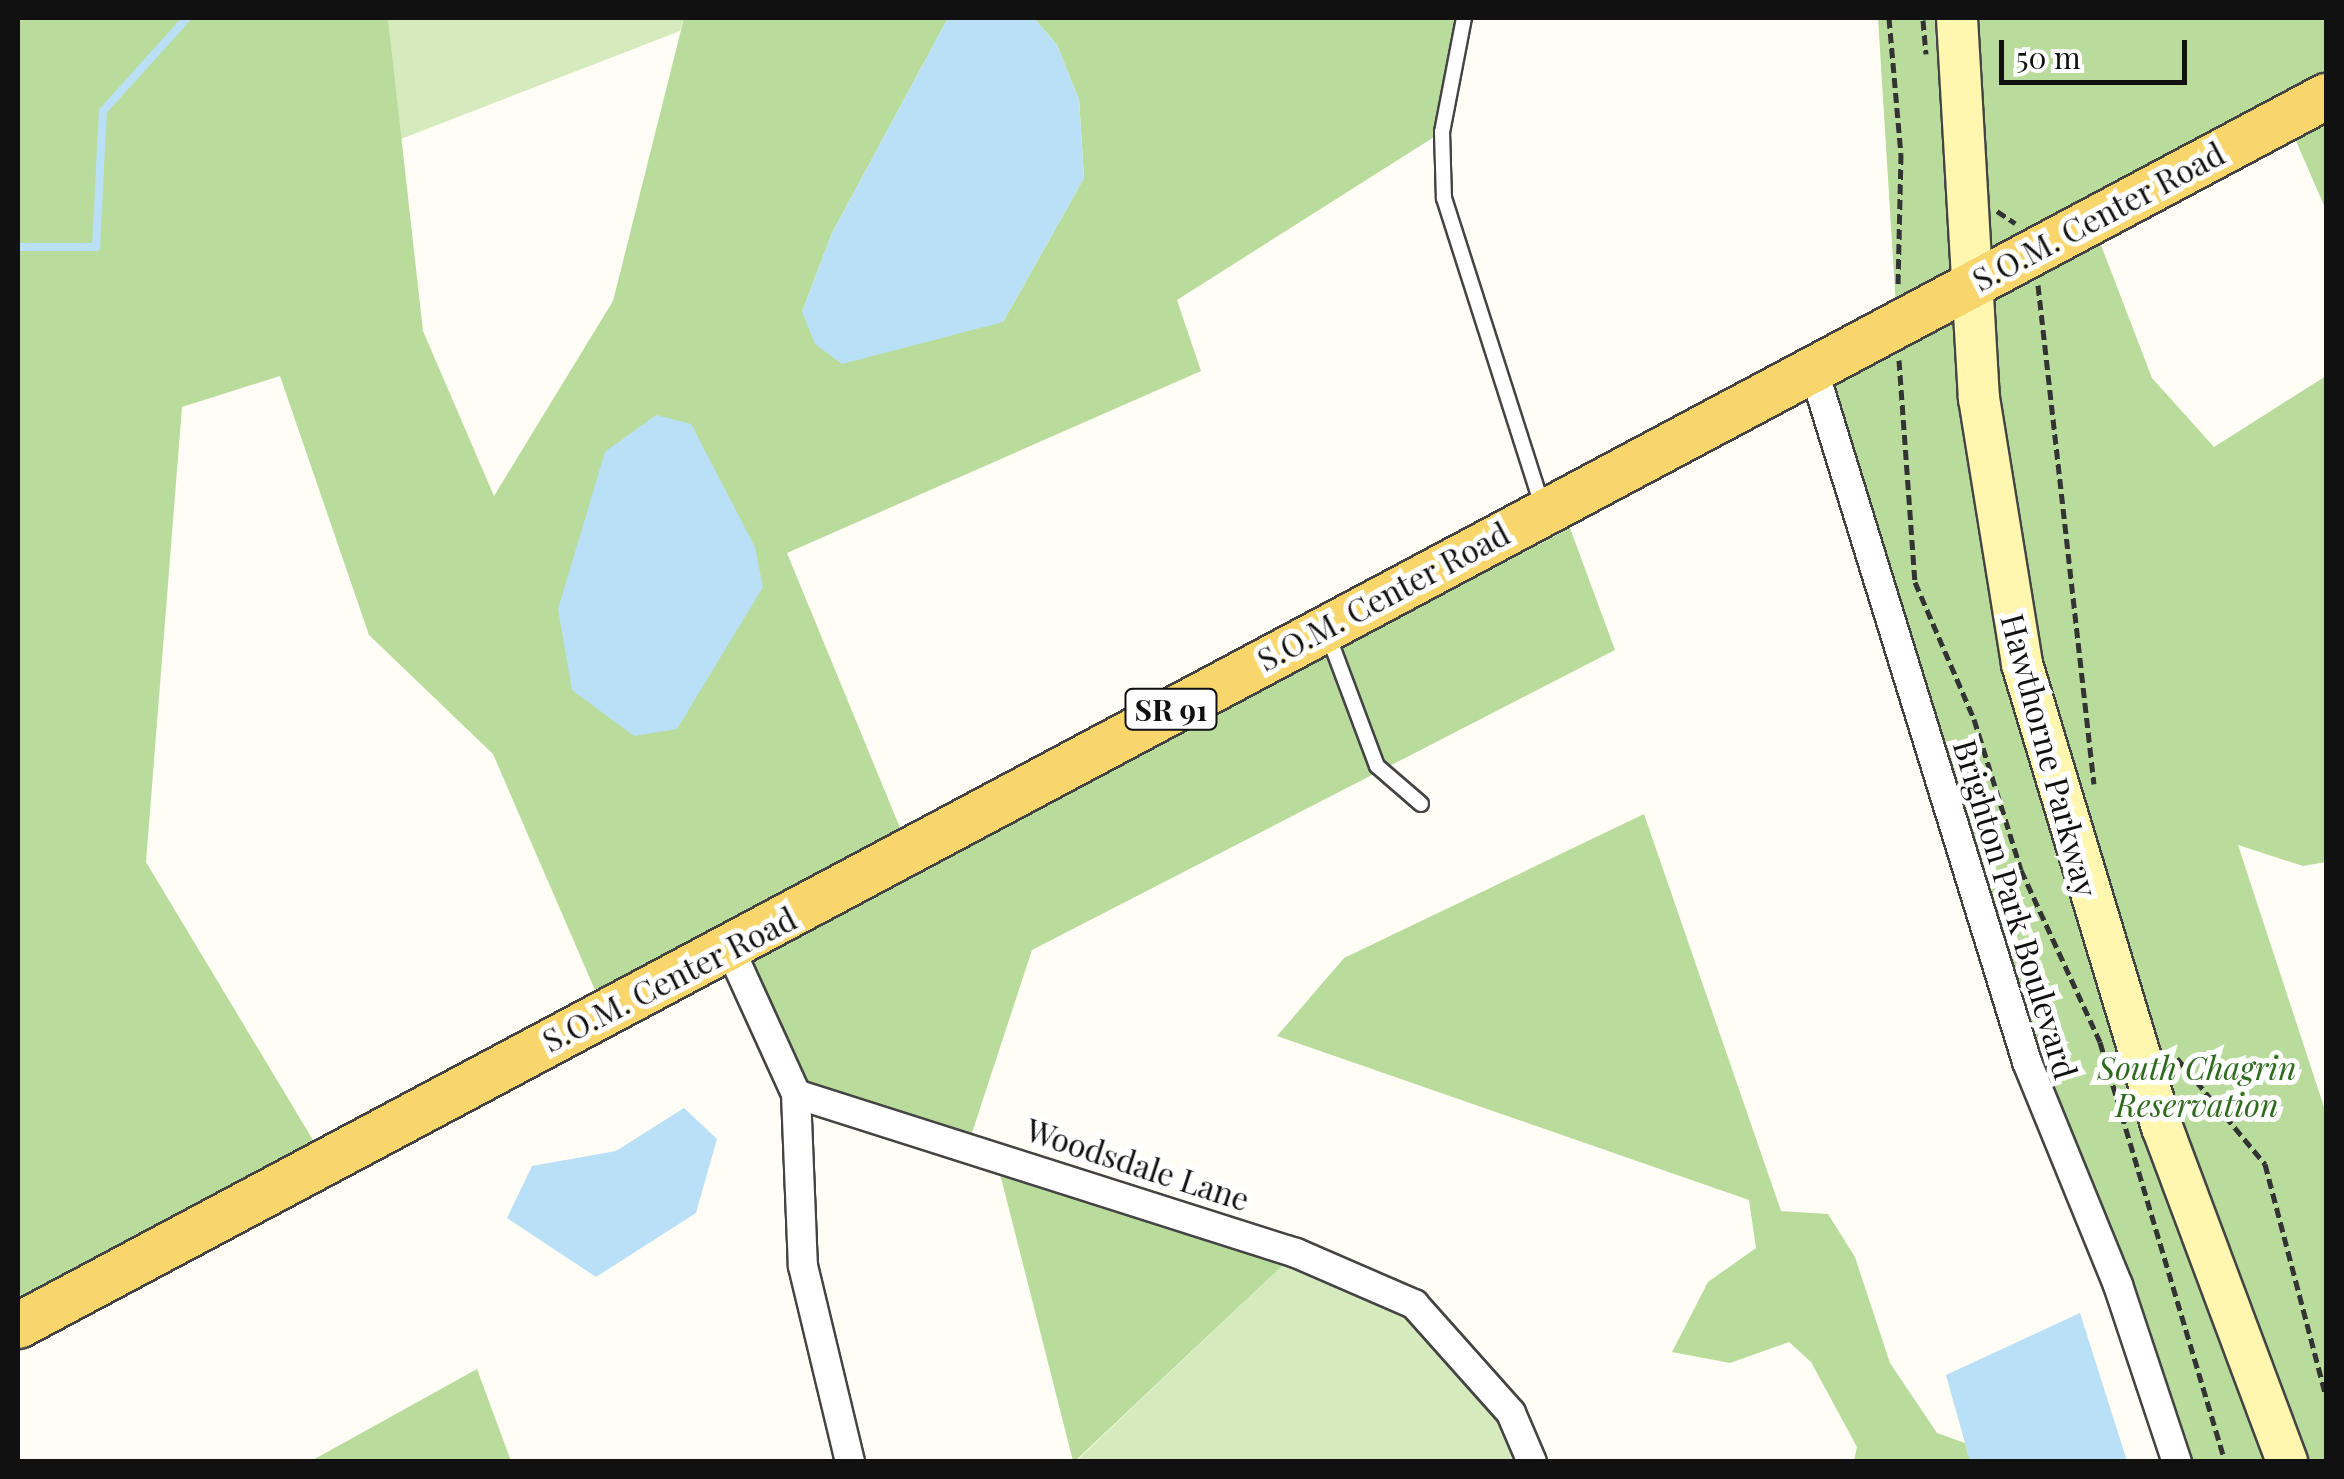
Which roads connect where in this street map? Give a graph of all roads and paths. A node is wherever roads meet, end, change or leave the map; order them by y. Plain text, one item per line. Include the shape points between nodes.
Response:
1 (1464, 18) edge
2 (1957, 18) edge
3 (2326, 96) edge
4 (1994, 212) dead end
5 (2018, 230) dead end
6 (2030, 268) dead end
7 (1972, 283) junction
8 (1812, 368) junction
9 (1544, 511) junction
10 (1326, 627) junction
11 (2097, 798) dead end
12 (1421, 804) dead end
13 (730, 949) junction
14 (2174, 1052) dead end
15 (796, 1094) junction
16 (18, 1324) edge
17 (2326, 1396) edge
18 (850, 1462) edge
19 (1532, 1462) edge
20 (2177, 1462) edge
21 (2287, 1462) edge

1 - 9 lane via 1442,132 1444,198
2 - 7 street, Hawthorne Parkway
3 - 7 main road, S.O.M. Center Road / SR 91
4 - 5 path via 2010,213
6 - 11 path via 2048,321 2057,479
7 - 8 main road, S.O.M. Center Road / SR 91
7 - 21 street, Hawthorne Parkway via 1989,492 2042,741 2162,1128
8 - 9 main road, S.O.M. Center Road / SR 91
8 - 20 street, Brighton Park Boulevard via 2026,1062 2118,1285
9 - 10 main road, S.O.M. Center Road / SR 91
10 - 12 lane via 1377,766
10 - 13 main road, S.O.M. Center Road / SR 91
13 - 15 street
13 - 16 main road, S.O.M. Center Road / SR 91
14 - 17 path via 2200,1096 2249,1136 2265,1164
15 - 18 street via 803,1266
15 - 19 street, Woodsdale Lane via 1296,1253 1414,1304 1511,1413

